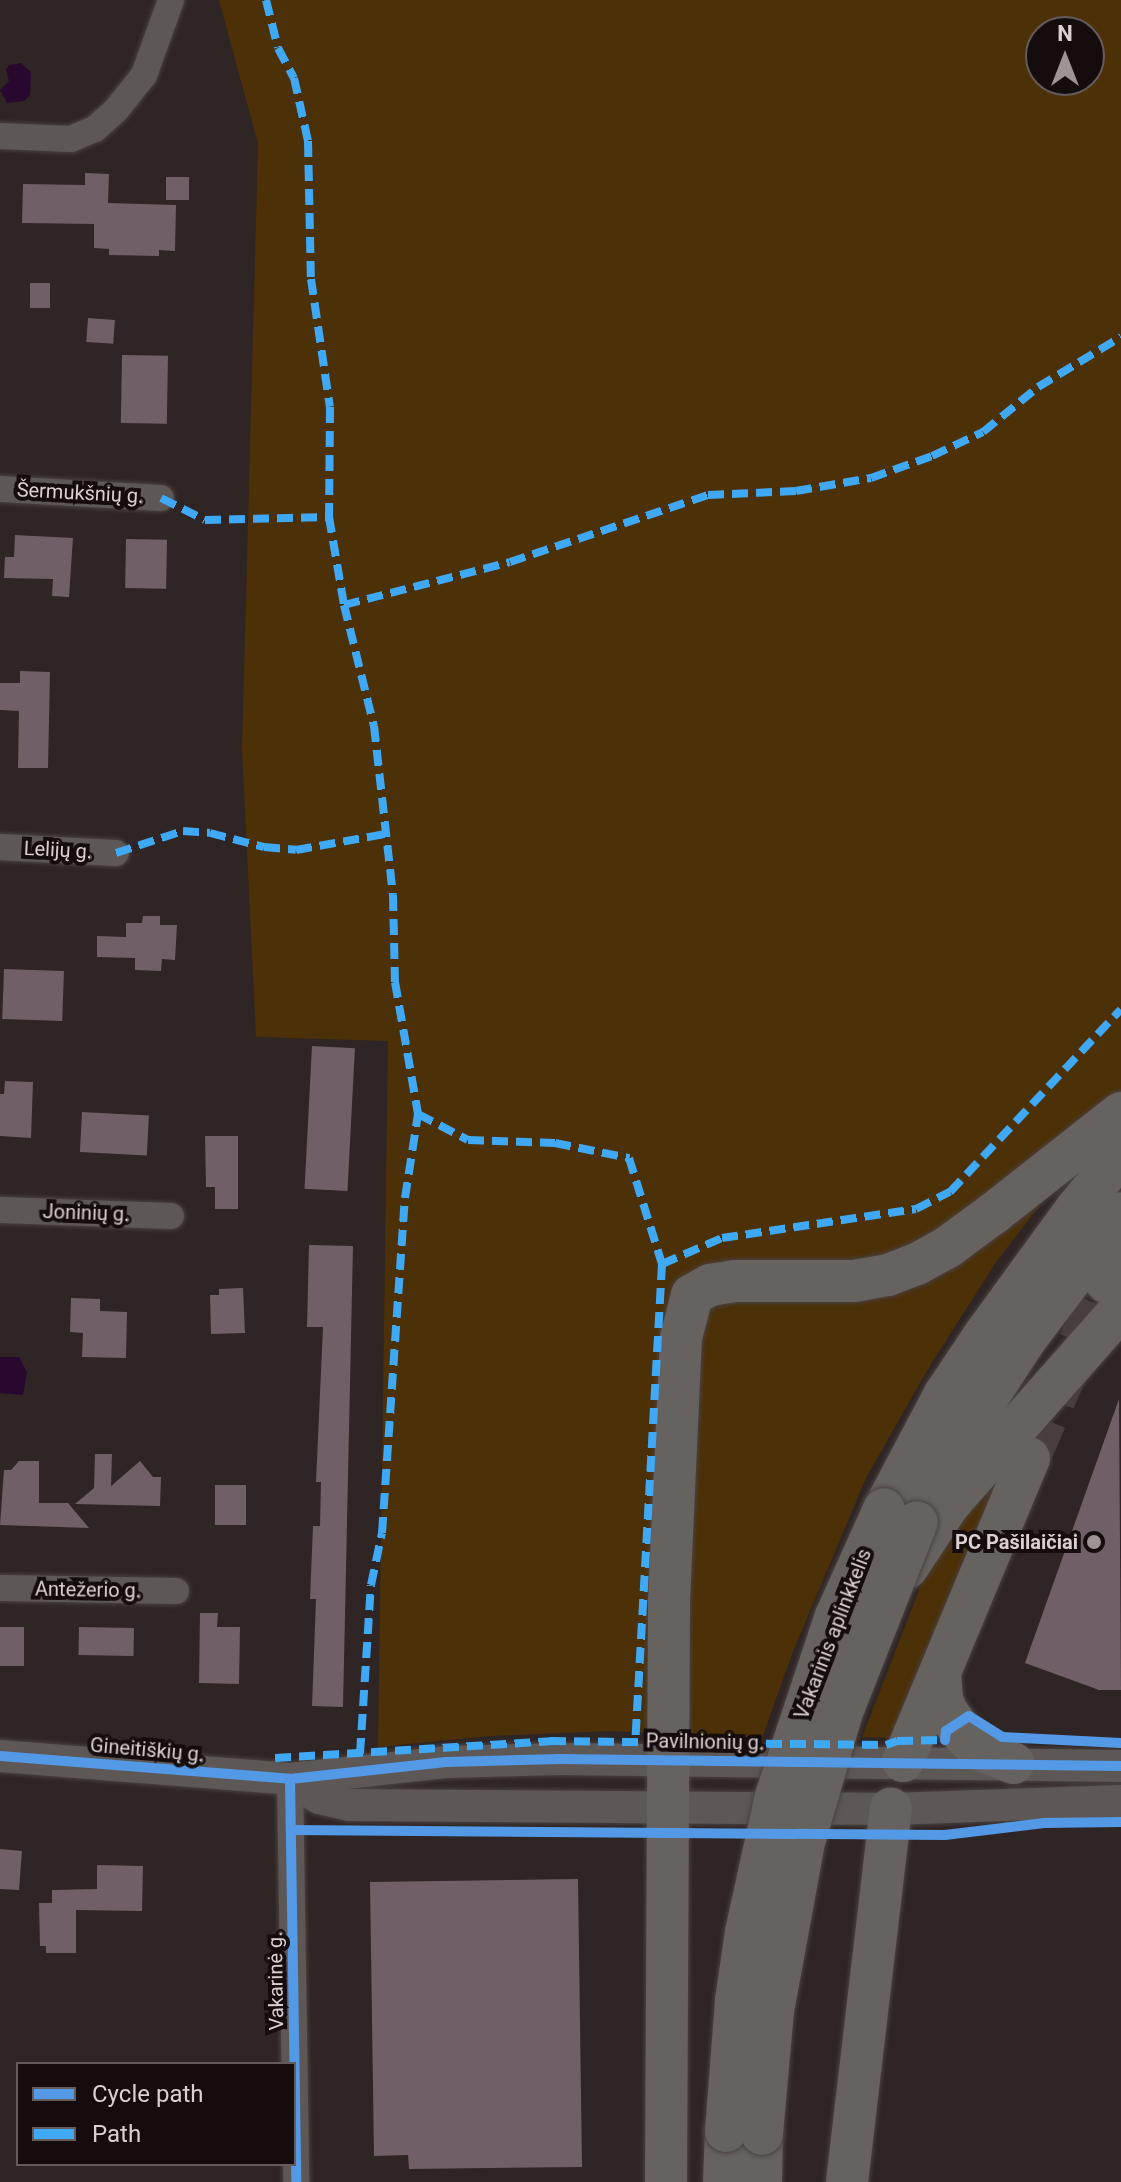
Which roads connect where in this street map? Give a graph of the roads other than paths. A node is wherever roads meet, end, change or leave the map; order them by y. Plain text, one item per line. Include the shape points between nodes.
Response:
1 (171, 0) edge
2 (0, 136) edge
3 (0, 489) edge
4 (161, 498) dead end
5 (0, 847) edge
6 (116, 853) dead end
7 (1121, 1113) edge
8 (1121, 1155) edge
9 (0, 1210) edge
10 (1121, 1213) edge
11 (171, 1216) dead end
12 (1116, 1283) edge
13 (1029, 1458) tunnel mouth
14 (911, 1521) junction
15 (0, 1588) edge
16 (176, 1591) dead end
17 (940, 1675) junction
18 (0, 1756) edge
19 (668, 1760) junction
20 (903, 1761) junction
21 (1014, 1763) junction
22 (1121, 1766) edge
23 (290, 1779) junction
24 (1121, 1801) edge
25 (668, 1808) junction
26 (877, 1809) junction
27 (294, 2062) edge
28 (744, 2132) junction
29 (666, 2182) edge
30 (724, 2182) edge
31 (761, 2182) edge
32 (847, 2182) edge

1 - 2 street via 144,75 95,129 71,139
3 - 4 street, Šermukšnių g.
5 - 6 street, Lelijų g.
7 - 19 highway via 994,1213 917,1264 854,1281 734,1281 692,1295 681,1338 675,1443
8 - 14 highway, Vakarinis aplinkkelis via 1077,1208 945,1394
9 - 11 street, Joninių g.
10 - 14 highway, Vakarinis aplinkkelis via 1000,1377
12 - 14 highway via 949,1504
13 - 17 highway
14 - 28 highway, Vakarinis aplinkkelis, bridge via 842,1712 804,1842
14 - 28 highway, Vakarinis aplinkkelis, bridge via 836,1616 776,1796 746,1932 735,2014
15 - 16 street, Antežerio g.
17 - 20 highway
17 - 21 highway via 942,1699 961,1732 981,1750
18 - 23 street, Gineitiškių g.
19 - 20 street, Pavilnionių g.
19 - 23 street, Pavilnionių g. via 446,1762
19 - 25 highway
20 - 21 street, Pavilnionių g.
20 - 26 street
21 - 22 street, Pavilnionių g.
23 - 25 street via 319,1798 349,1805
23 - 27 street, Vakarinė g.
24 - 26 street
25 - 26 street
25 - 29 highway
26 - 32 highway
28 - 30 highway, Vakarinis aplinkkelis
28 - 31 highway, Vakarinis aplinkkelis

